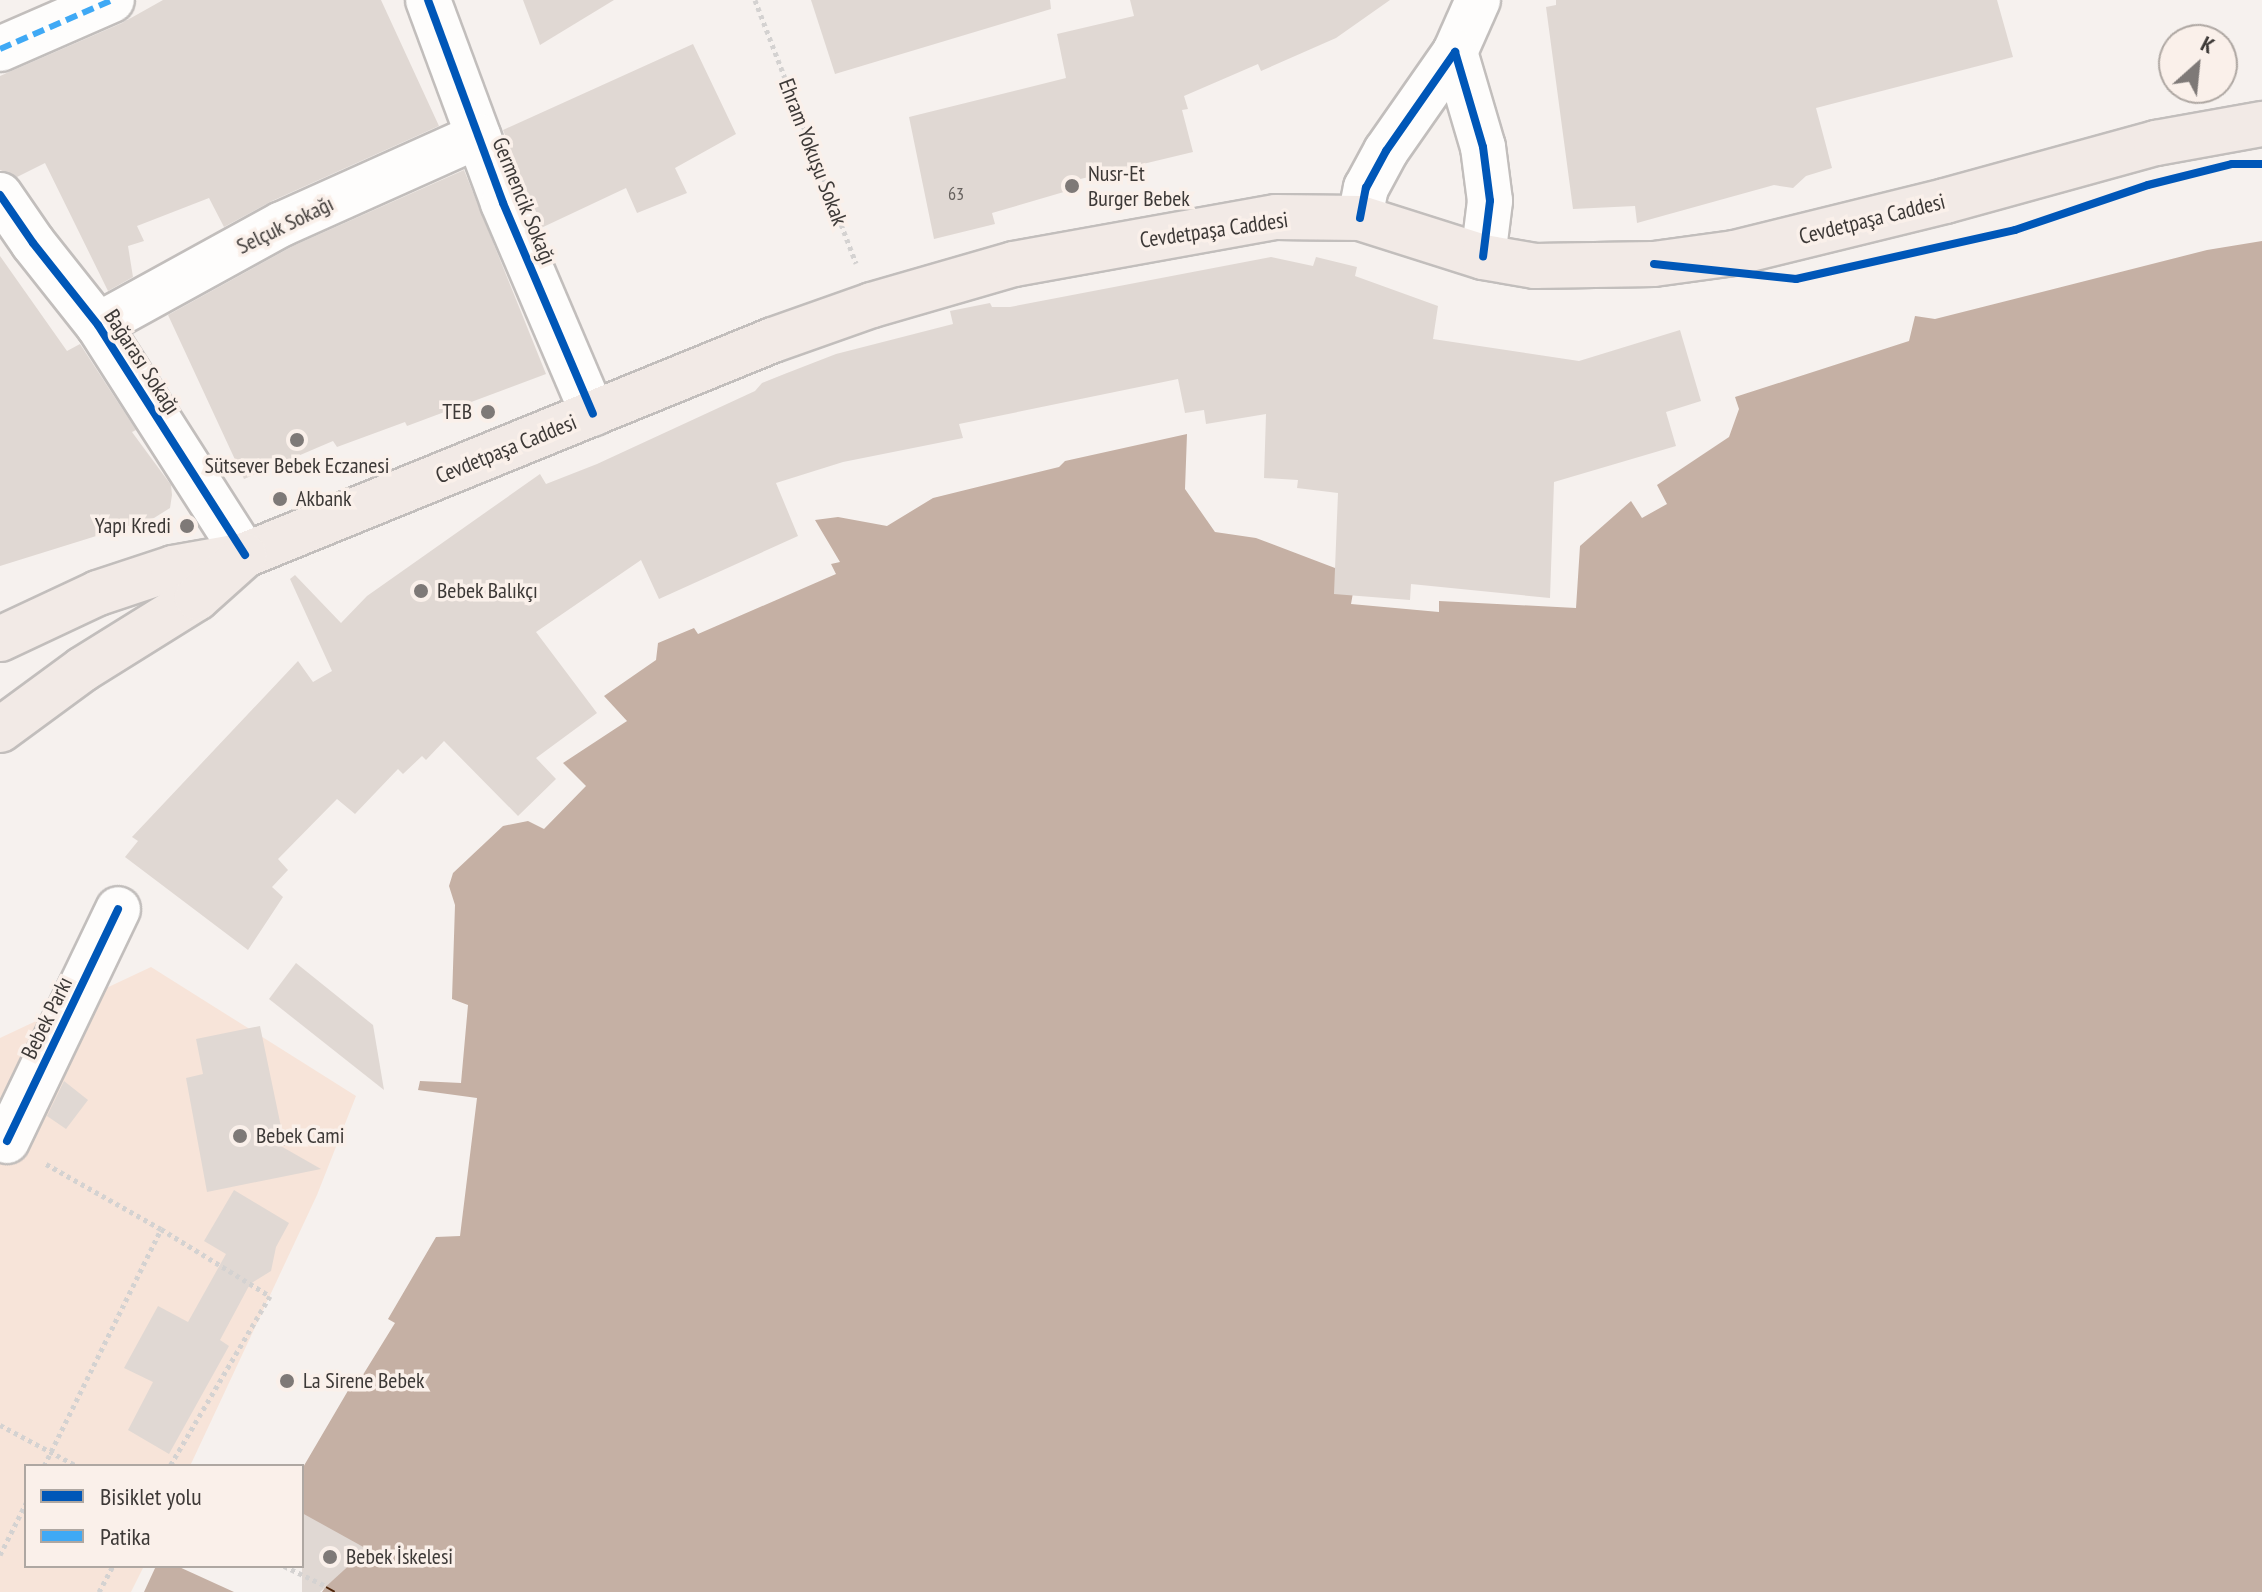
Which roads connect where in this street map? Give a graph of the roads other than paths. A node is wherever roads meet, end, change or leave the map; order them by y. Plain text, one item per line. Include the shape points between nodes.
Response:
1 (112, 0) edge
2 (428, 0) edge
3 (1478, 0) edge
4 (0, 49) edge
5 (1455, 52) junction
6 (2262, 124) edge
7 (478, 136) junction
8 (0, 195) edge
9 (1360, 218) junction
10 (1483, 257) junction
11 (98, 325) junction
12 (593, 414) junction
13 (245, 555) junction
14 (2, 634) edge
15 (0, 730) edge
16 (118, 909) dead end
17 (7, 1141) road end

1 - 4 street
2 - 7 street, Germencik Sokağı
3 - 5 street
5 - 9 street via 1386,151 1366,188
5 - 10 street via 1483,147 1490,201
6 - 10 main road, Cevdetpaşa Caddesi via 2156,143 1734,253 1576,269
7 - 11 street, Selçuk Sokağı via 282,224
7 - 12 street, Germencik Sokağı
8 - 11 street, Bağarası Sokağı
9 - 10 main road, Cevdetpaşa Caddesi
9 - 12 main road, Cevdetpaşa Caddesi via 1276,217 1014,264 872,305
11 - 13 street, Bağarası Sokağı
12 - 13 main road, Cevdetpaşa Caddesi
13 - 14 main road, Cevdetpaşa Caddesi via 173,568
13 - 15 main road, Cevdetpaşa Caddesi via 197,598 83,669
16 - 17 street, Bebek Parkı

